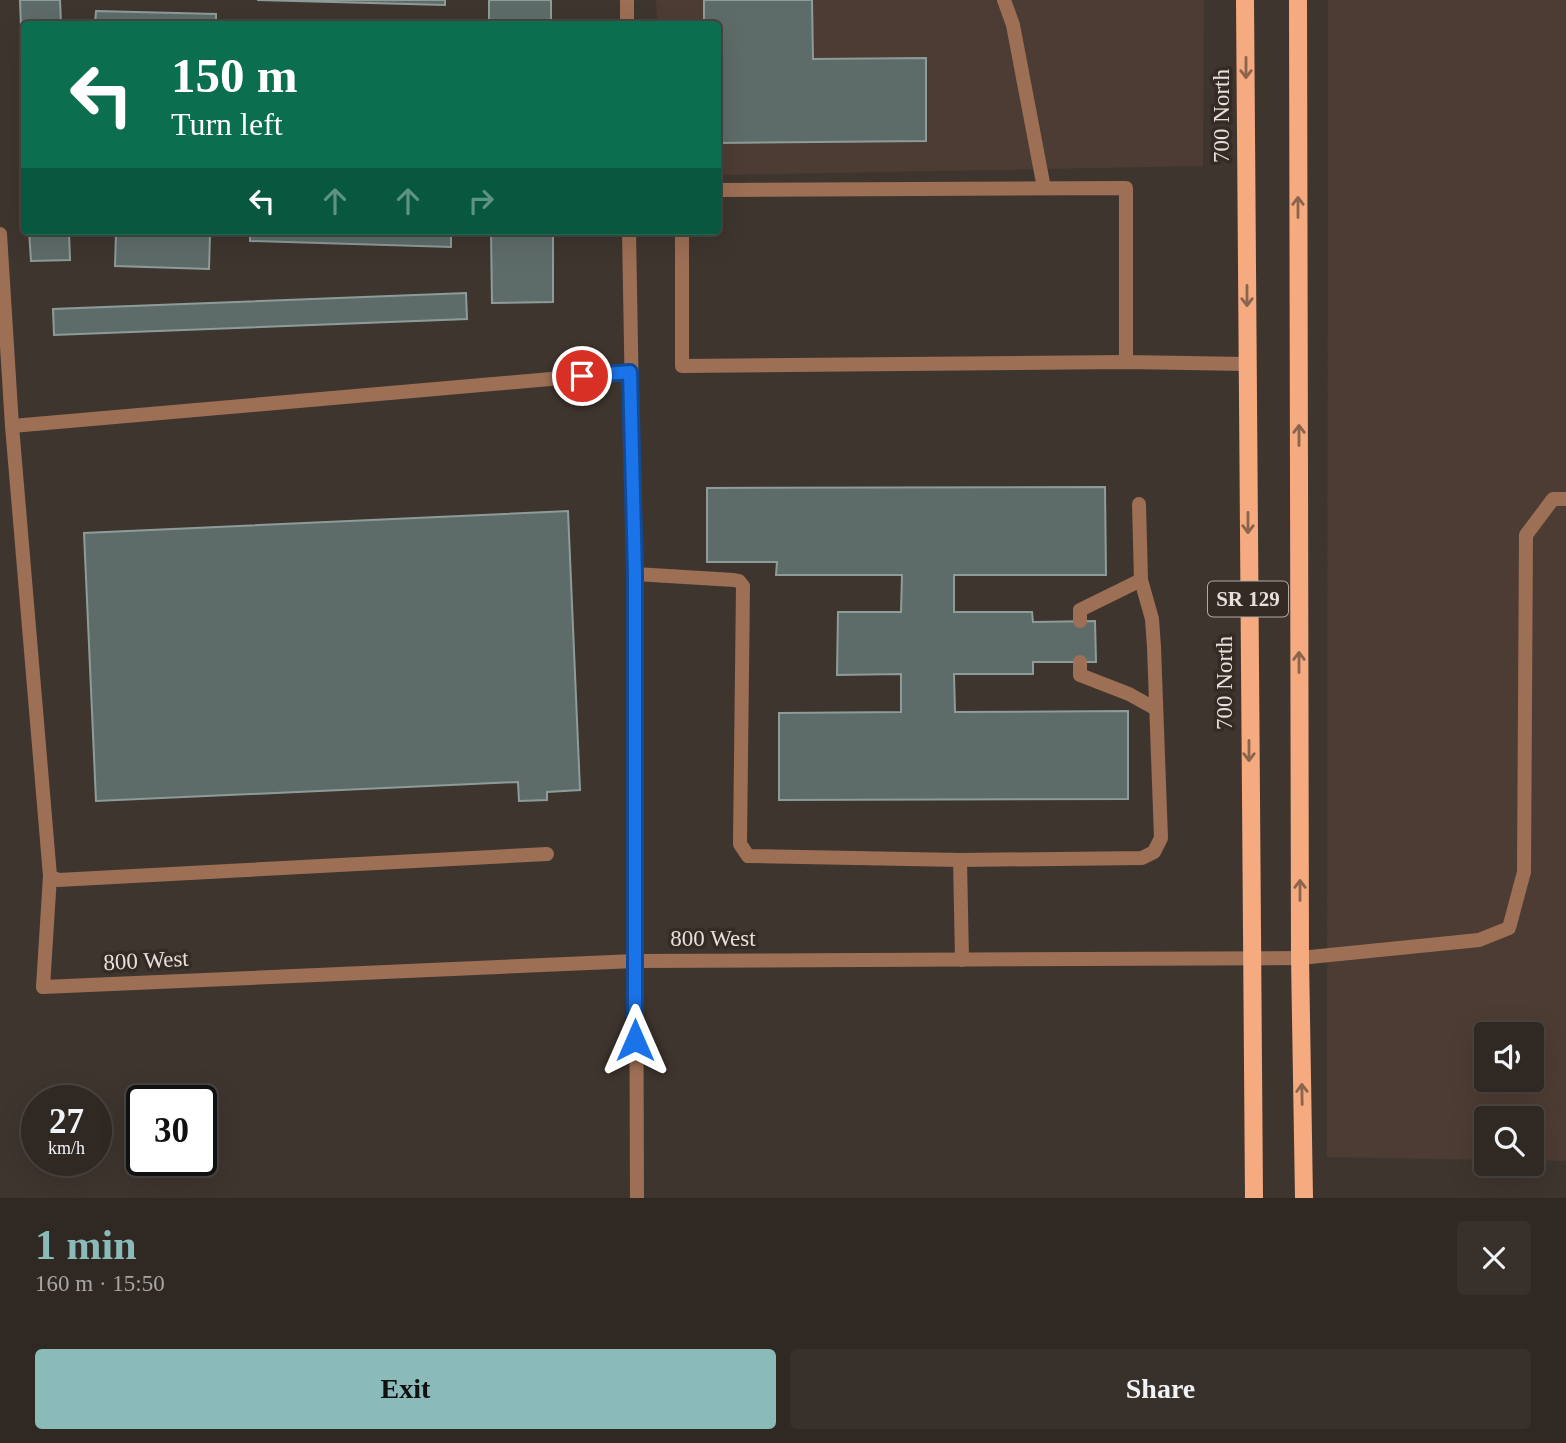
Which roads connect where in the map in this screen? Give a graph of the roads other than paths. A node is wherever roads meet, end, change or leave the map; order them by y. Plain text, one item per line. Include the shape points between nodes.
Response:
1 (627, 0) edge
2 (1004, 0) edge
3 (1245, 0) edge
4 (1298, 0) edge
5 (627, 21) edge
6 (1044, 188) junction
7 (721, 190) edge
8 (0, 234) edge
9 (629, 235) edge
10 (682, 235) edge
11 (1126, 362) junction
12 (1247, 364) junction
13 (630, 372) junction
14 (12, 426) junction
15 (1566, 499) edge
16 (1139, 505) dead end
17 (635, 574) junction
18 (1141, 580) junction
19 (1080, 621) dead end
20 (1080, 663) dead end
21 (1156, 709) junction
22 (547, 854) dead end
23 (960, 860) junction
24 (50, 876) junction
25 (1300, 958) junction
26 (1250, 959) junction
27 (961, 960) junction
28 (635, 961) junction
29 (637, 1198) edge
30 (1254, 1198) edge
31 (1304, 1198) edge

1 - 5 street
2 - 6 street via 1013,25
3 -> 12 main road, 700 North / SR 129
25 -> 4 main road, SR 129
6 - 7 street
6 - 11 street via 1126,188
8 - 14 street
9 - 13 street
10 - 11 street via 682,366
11 - 12 street
12 -> 26 main road, 700 North / SR 129
13 - 14 street
13 - 17 street
14 - 24 street
15 - 25 street, 800 West via 1553,499 1526,535 1524,872 1509,929 1479,940
16 - 18 street
17 - 23 street via 734,580 743,586 740,844 748,856
17 - 28 street
18 - 19 street via 1080,610
18 - 21 street via 1152,619
20 - 21 street via 1080,675
21 - 23 street via 1161,838 1154,852 1142,858
22 - 24 street via 58,880
23 - 27 street
24 - 28 street, 800 West via 43,988
25 - 26 street, 800 West
31 -> 25 main road, SR 129
26 - 27 street, 800 West
26 - 30 main road, 700 North / SR 129
27 - 28 street, 800 West
28 - 29 street

